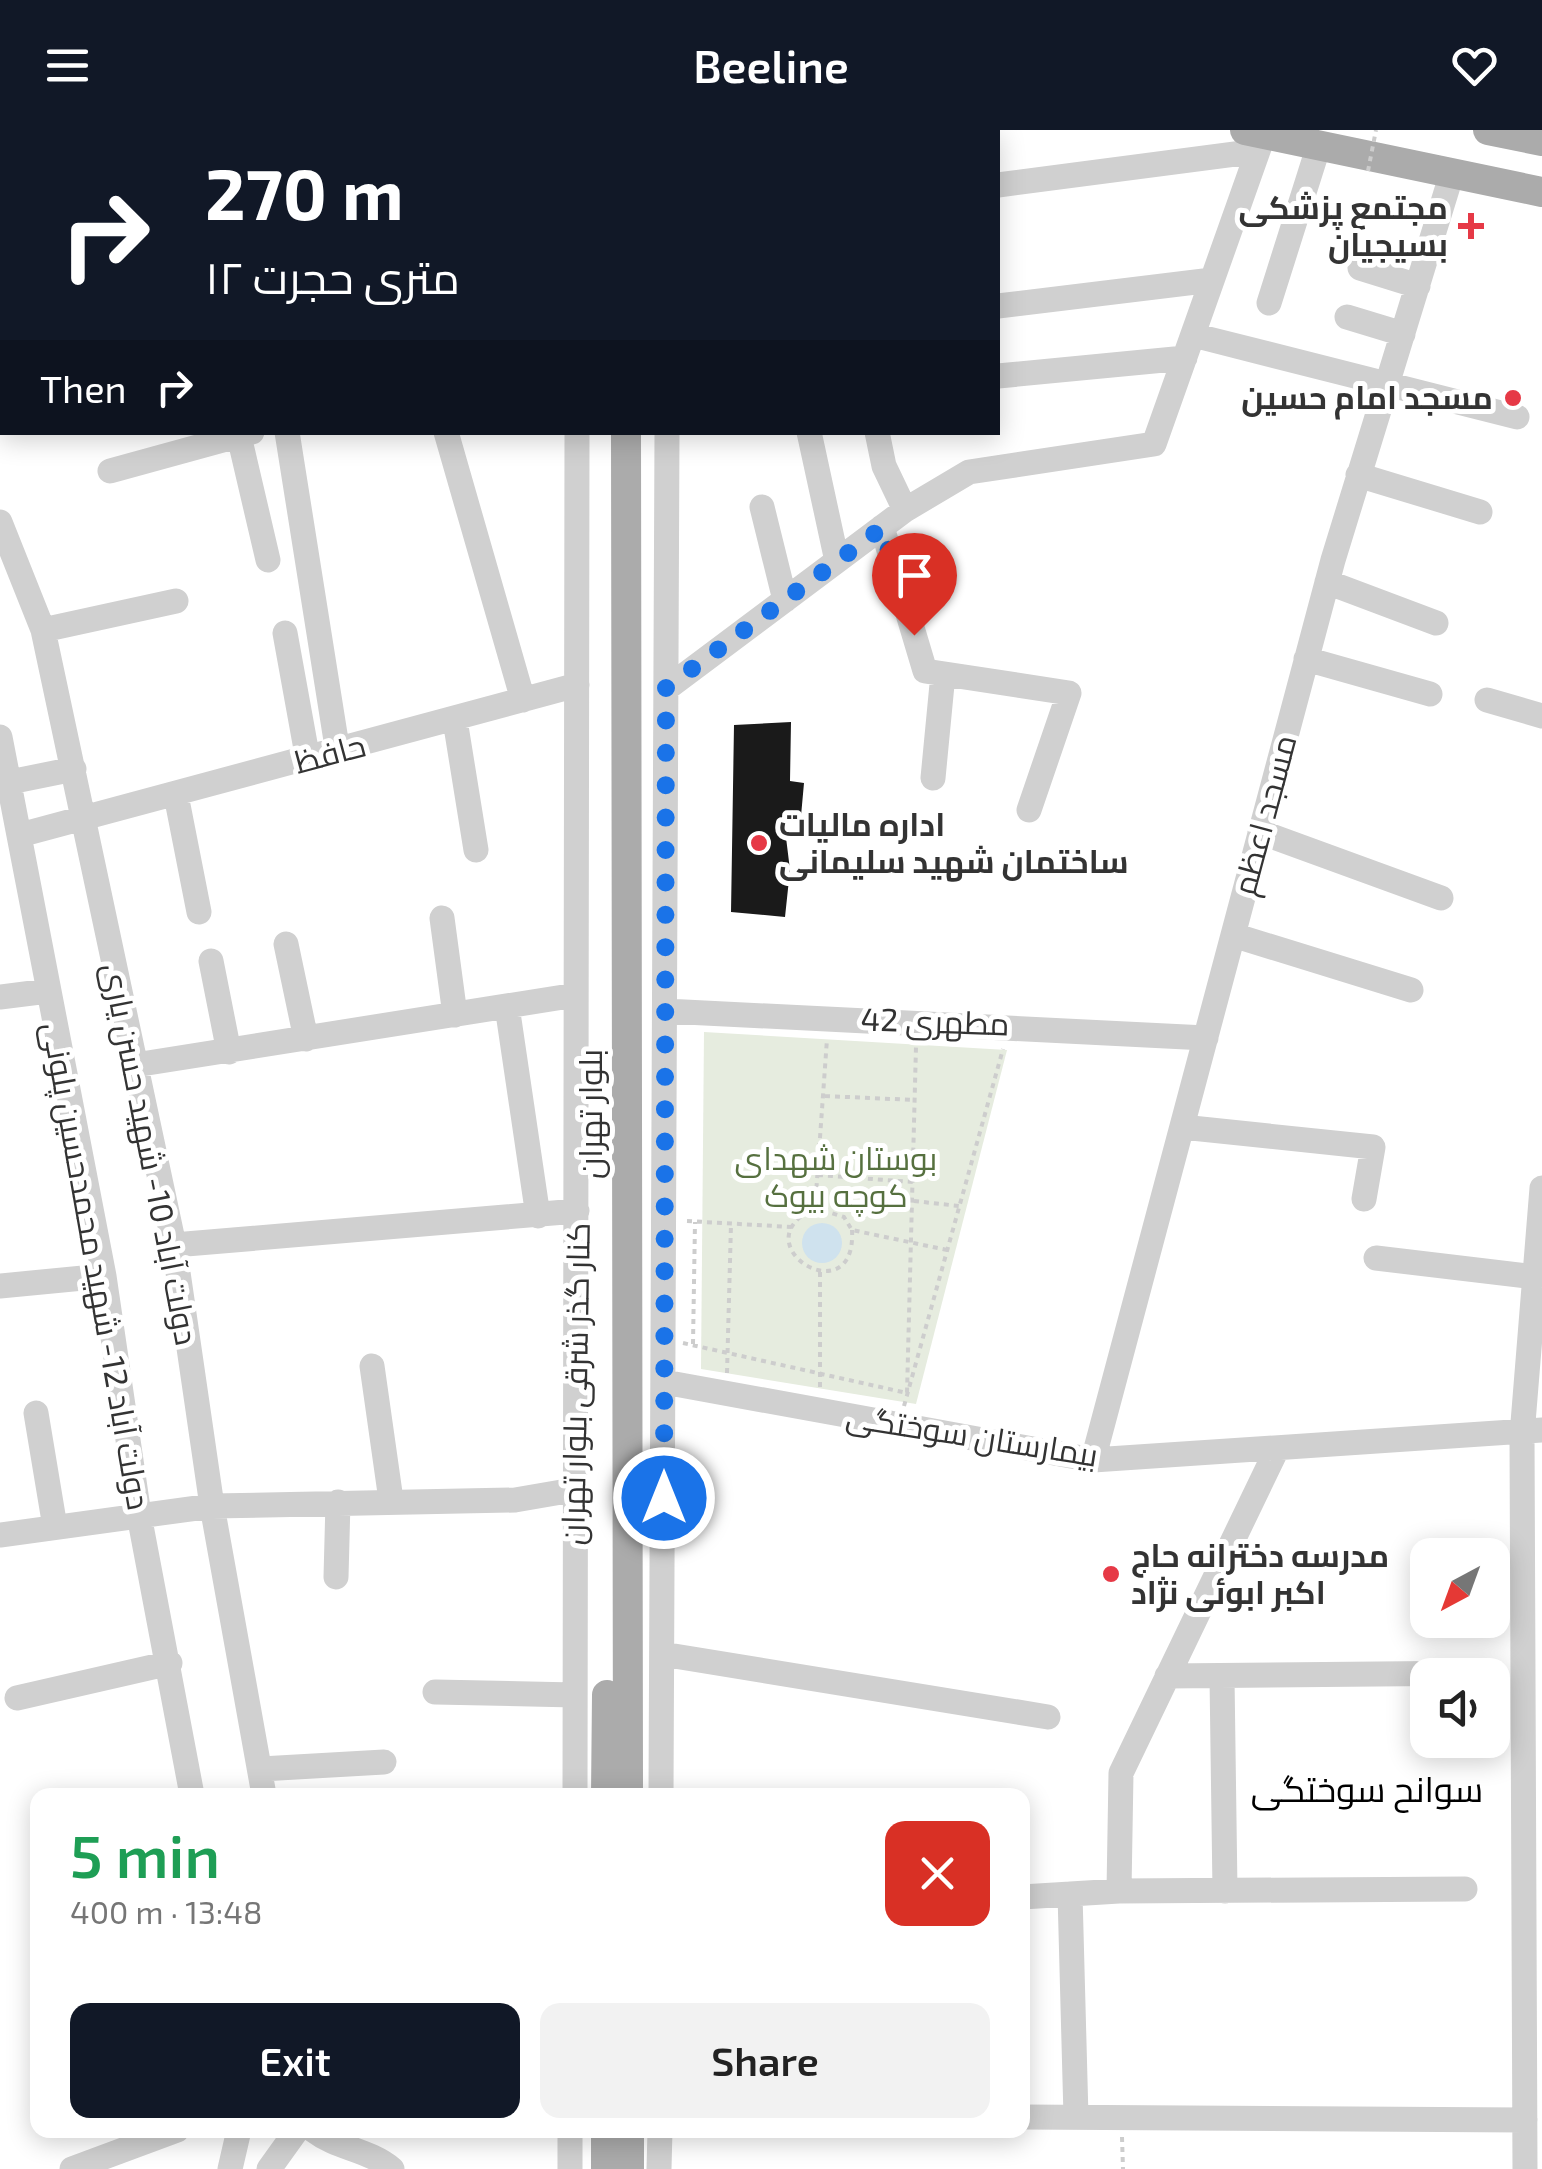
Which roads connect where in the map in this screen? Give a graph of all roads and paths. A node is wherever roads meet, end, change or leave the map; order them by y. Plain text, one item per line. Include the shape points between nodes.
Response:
1 (1376, 130) edge
2 (1488, 130) edge
3 (1256, 138) edge
4 (1542, 141) edge
5 (1319, 146) junction
6 (1368, 170) dead end
7 (1452, 174) junction
8 (1000, 185) edge
9 (1542, 192) edge
10 (1360, 268) dead end
11 (1212, 280) junction
12 (1418, 286) junction
13 (1269, 303) dead end
14 (1000, 306) edge
15 (1348, 317) dead end
16 (1402, 334) junction
17 (1189, 346) junction
18 (1000, 376) edge
19 (1388, 381) junction
20 (1517, 417) dead end
21 (242, 435) edge
22 (246, 435) edge
23 (287, 435) edge
24 (447, 435) edge
25 (577, 435) edge
26 (610, 435) edge
27 (626, 435) edge
28 (667, 435) edge
29 (809, 435) edge
30 (878, 435) edge
31 (110, 471) dead end
32 (1358, 475) junction
33 (624, 496) junction
34 (666, 496) junction
35 (762, 507) dead end
36 (905, 510) junction
37 (1480, 512) dead end
38 (0, 522) edge
39 (882, 528) junction
40 (268, 560) dead end
41 (837, 561) junction
42 (1327, 582) junction
43 (176, 600) dead end
44 (784, 600) junction
45 (1436, 623) dead end
46 (43, 630) junction
47 (286, 633) dead end
48 (1306, 659) junction
49 (943, 674) junction
50 (577, 685) junction
51 (666, 688) junction
52 (1430, 694) dead end
53 (523, 700) junction
54 (1488, 700) dead end
55 (1542, 716) edge
56 (455, 720) junction
57 (0, 737) edge
58 (338, 752) junction
59 (308, 760) junction
60 (74, 769) junction
61 (932, 778) dead end
62 (6, 783) edge
63 (176, 795) junction
64 (1029, 810) dead end
65 (81, 820) junction
66 (1260, 832) junction
67 (20, 834) junction
68 (476, 850) dead end
69 (1441, 898) dead end
70 (199, 912) dead end
71 (442, 918) dead end
72 (1233, 935) junction
73 (286, 944) dead end
74 (211, 961) dead end
75 (1412, 990) dead end
76 (48, 991) junction
77 (576, 995) junction
78 (0, 997) edge
79 (507, 1006) junction
80 (665, 1011) junction
81 (454, 1015) junction
82 (828, 1018) junction
83 (916, 1022) junction
84 (1010, 1025) junction
85 (1206, 1038) junction
86 (306, 1039) junction
87 (229, 1052) junction
88 (134, 1065) junction
89 (823, 1096) junction
90 (915, 1100) junction
91 (1182, 1126) junction
92 (817, 1175) junction
93 (913, 1182) junction
94 (1542, 1188) edge
95 (1364, 1199) dead end
96 (913, 1201) junction
97 (959, 1206) junction
98 (815, 1208) junction
99 (577, 1212) junction
100 (538, 1216) junction
101 (662, 1220) junction
102 (694, 1222) junction
103 (731, 1224) junction
104 (792, 1227) junction
105 (1540, 1229) edge
106 (852, 1230) junction
107 (912, 1243) junction
108 (174, 1245) junction
109 (947, 1250) junction
110 (1376, 1258) dead end
111 (820, 1272) junction
112 (104, 1276) junction
113 (1535, 1277) junction
114 (0, 1286) edge
115 (664, 1339) junction
116 (692, 1344) junction
117 (728, 1352) junction
118 (372, 1366) dead end
119 (820, 1373) junction
120 (664, 1382) junction
121 (726, 1392) junction
122 (907, 1393) junction
123 (820, 1410) junction
124 (36, 1413) dead end
125 (899, 1425) junction
126 (1532, 1433) edge
127 (1276, 1449) junction
128 (1093, 1460) junction
129 (573, 1490) junction
130 (391, 1500) junction
131 (338, 1502) junction
132 (212, 1506) junction
133 (138, 1515) junction
134 (55, 1527) junction
135 (0, 1535) edge
136 (336, 1578) dead end
137 (662, 1654) junction
138 (170, 1663) junction
139 (1410, 1674) edge
140 (1168, 1676) junction
141 (1222, 1677) junction
142 (434, 1692) dead end
143 (576, 1694) junction
144 (17, 1698) dead end
145 (1048, 1717) dead end
146 (384, 1762) dead end
147 (262, 1782) edge
148 (191, 1788) edge
149 (575, 1788) edge
150 (606, 1788) edge
151 (628, 1788) edge
152 (662, 1788) edge
153 (1465, 1888) dead end
154 (1224, 1891) junction
155 (1118, 1892) junction
156 (1070, 1894) junction
157 (1030, 1896) edge
158 (1531, 2107) edge
159 (1030, 2117) edge
160 (1076, 2117) junction
161 (1122, 2118) junction
162 (156, 2138) edge
163 (237, 2138) edge
164 (324, 2138) edge
165 (570, 2138) edge
166 (606, 2138) edge
167 (629, 2138) edge
168 (660, 2138) edge
169 (290, 2149) edge
170 (72, 2169) edge
171 (230, 2169) edge
172 (269, 2169) edge
173 (392, 2169) edge
174 (570, 2169) edge
175 (606, 2169) edge
176 (629, 2169) edge
177 (660, 2169) edge
178 (1123, 2169) edge
179 (1526, 2169) edge

1 - 6 path, bridge
2 - 4 main road
3 - 5 main road
3 - 8 street
3 - 11 street
5 - 7 main road
5 - 13 street
7 - 9 main road
7 - 12 street, مسجد اعظم
10 - 12 street
11 - 14 street
11 - 17 street
12 - 16 street, مسجد اعظم
15 - 16 street
16 - 19 street, مسجد اعظم
17 - 18 street
17 - 19 street
17 - 36 street via 1154,444 968,472
19 - 20 street
19 - 32 street, مسجد اعظم
21 - 31 street
22 - 40 street
23 - 58 street
24 - 53 street
25 - 50 street, کنار گذر شرقی بلوار تهران
26 - 150 main road, بلوار تهران
27 - 33 main road, بلوار تهران
28 - 34 street
29 - 41 street
30 - 36 street
32 - 37 street
32 - 42 street, مسجد اعظم
33 - 34 street
33 - 151 main road, بلوار تهران
34 - 51 street
35 - 44 street
36 - 39 street
38 - 46 street, دولت آباد 10- شهید حسن یاری
39 - 41 street
39 - 49 street via 926,671
41 - 44 street
42 - 45 street
42 - 48 street, مسجد اعظم
43 - 46 street
44 - 51 street
46 - 60 street, دولت آباد 10- شهید حسن یاری
47 - 59 street
48 - 52 street
48 - 66 street, مسجد اعظم
49 - 61 street
49 - 64 street via 1069,694
50 - 53 street, حافظ
50 - 77 street, کنار گذر شرقی بلوار تهران
51 - 80 street
53 - 56 street, حافظ
54 - 55 street
56 - 58 street, حافظ
56 - 68 street
57 - 62 street, دولت آباد 12- شهید محمدحسین پلونی
58 - 59 street, حافظ
59 - 63 street, حافظ
60 - 62 street
60 - 65 street, دولت آباد 10- شهید حسن یاری
62 - 67 street, دولت آباد 12- شهید محمدحسین پلونی
63 - 65 street, حافظ
63 - 70 street
65 - 67 street, حافظ
65 - 88 street, دولت آباد 10- شهید حسن یاری
66 - 69 street
66 - 72 street, مسجد اعظم
67 - 76 street, دولت آباد 12- شهید محمدحسین پلونی
71 - 81 street
72 - 75 street
72 - 85 street, مسجد اعظم
73 - 86 street
74 - 87 street
76 - 78 street
76 - 112 street, دولت آباد 12- شهید محمدحسین پلونی
77 - 79 street
77 - 99 street, کنار گذر شرقی بلوار تهران
79 - 81 street
79 - 100 street
80 - 82 street, مطهری 42
80 - 101 street
81 - 86 street
82 - 83 street, مطهری 42
82 - 89 path
83 - 84 street, مطهری 42
83 - 90 path
84 - 85 street, مطهری 42
84 - 97 path
85 - 91 street, مسجد اعظم
86 - 87 street
87 - 88 street
88 - 108 street, دولت آباد 10- شهید حسن یاری
89 - 90 path
89 - 92 path
90 - 93 path
91 - 95 street via 1373,1146
91 - 128 street, مسجد اعظم
92 - 93 path
92 - 98 path
93 - 96 path
94 - 105 street
96 - 97 path
96 - 107 path
97 - 109 path
98 - 104 path
98 - 106 path via 844,1217
99 - 100 street
99 - 129 street, کنار گذر شرقی بلوار تهران
100 - 108 street
101 - 102 path
101 - 115 street
102 - 103 path
102 - 116 path
103 - 104 path
103 - 117 path
104 - 111 path via 794,1257
105 - 113 street
106 - 107 path
106 - 111 path via 847,1260
107 - 109 path
107 - 122 path
108 - 132 street, دولت آباد 10- شهید حسن یاری
109 - 122 path
110 - 113 street
111 - 119 path
112 - 114 street
112 - 133 street, دولت آباد 12- شهید محمدحسین پلونی
113 - 126 street
115 - 116 path
115 - 120 street
116 - 117 path
117 - 119 path
117 - 121 path
118 - 130 street
119 - 122 path
119 - 123 path
120 - 121 street, بیمارستان سوختگی
120 - 137 street
121 - 123 street, بیمارستان سوختگی
122 - 125 path
123 - 125 street, بیمارستان سوختگی
124 - 134 street
125 - 128 street, بیمارستان سوختگی
126 - 127 street, بیمارستان سوختگی
126 - 158 street
127 - 128 street, بیمارستان سوختگی
127 - 140 street
129 - 130 street via 515,1500
129 - 143 street, کنار گذر شرقی بلوار تهران
130 - 131 street
131 - 132 street
131 - 136 street
132 - 133 street
132 - 147 street, دولت آباد 10- شهید حسن یاری
133 - 134 street
133 - 138 street, دولت آباد 12- شهید محمدحسین پلونی
134 - 135 street
137 - 145 street
137 - 152 street
138 - 144 street
138 - 148 street, دولت آباد 12- شهید محمدحسین پلونی
139 - 141 street
140 - 141 street
140 - 155 street via 1121,1773
141 - 154 street
142 - 143 street
143 - 149 street, کنار گذر شرقی بلوار تهران
146 - 147 street
153 - 154 street
154 - 155 street
155 - 156 street
156 - 157 street
156 - 160 street
158 - 161 street
158 - 179 street
159 - 160 street
160 - 161 street
161 - 178 path
162 - 170 street
163 - 171 street
164 - 173 street via 376,2156
165 - 174 street
166 - 175 main road
167 - 176 main road
168 - 177 street
169 - 172 street

